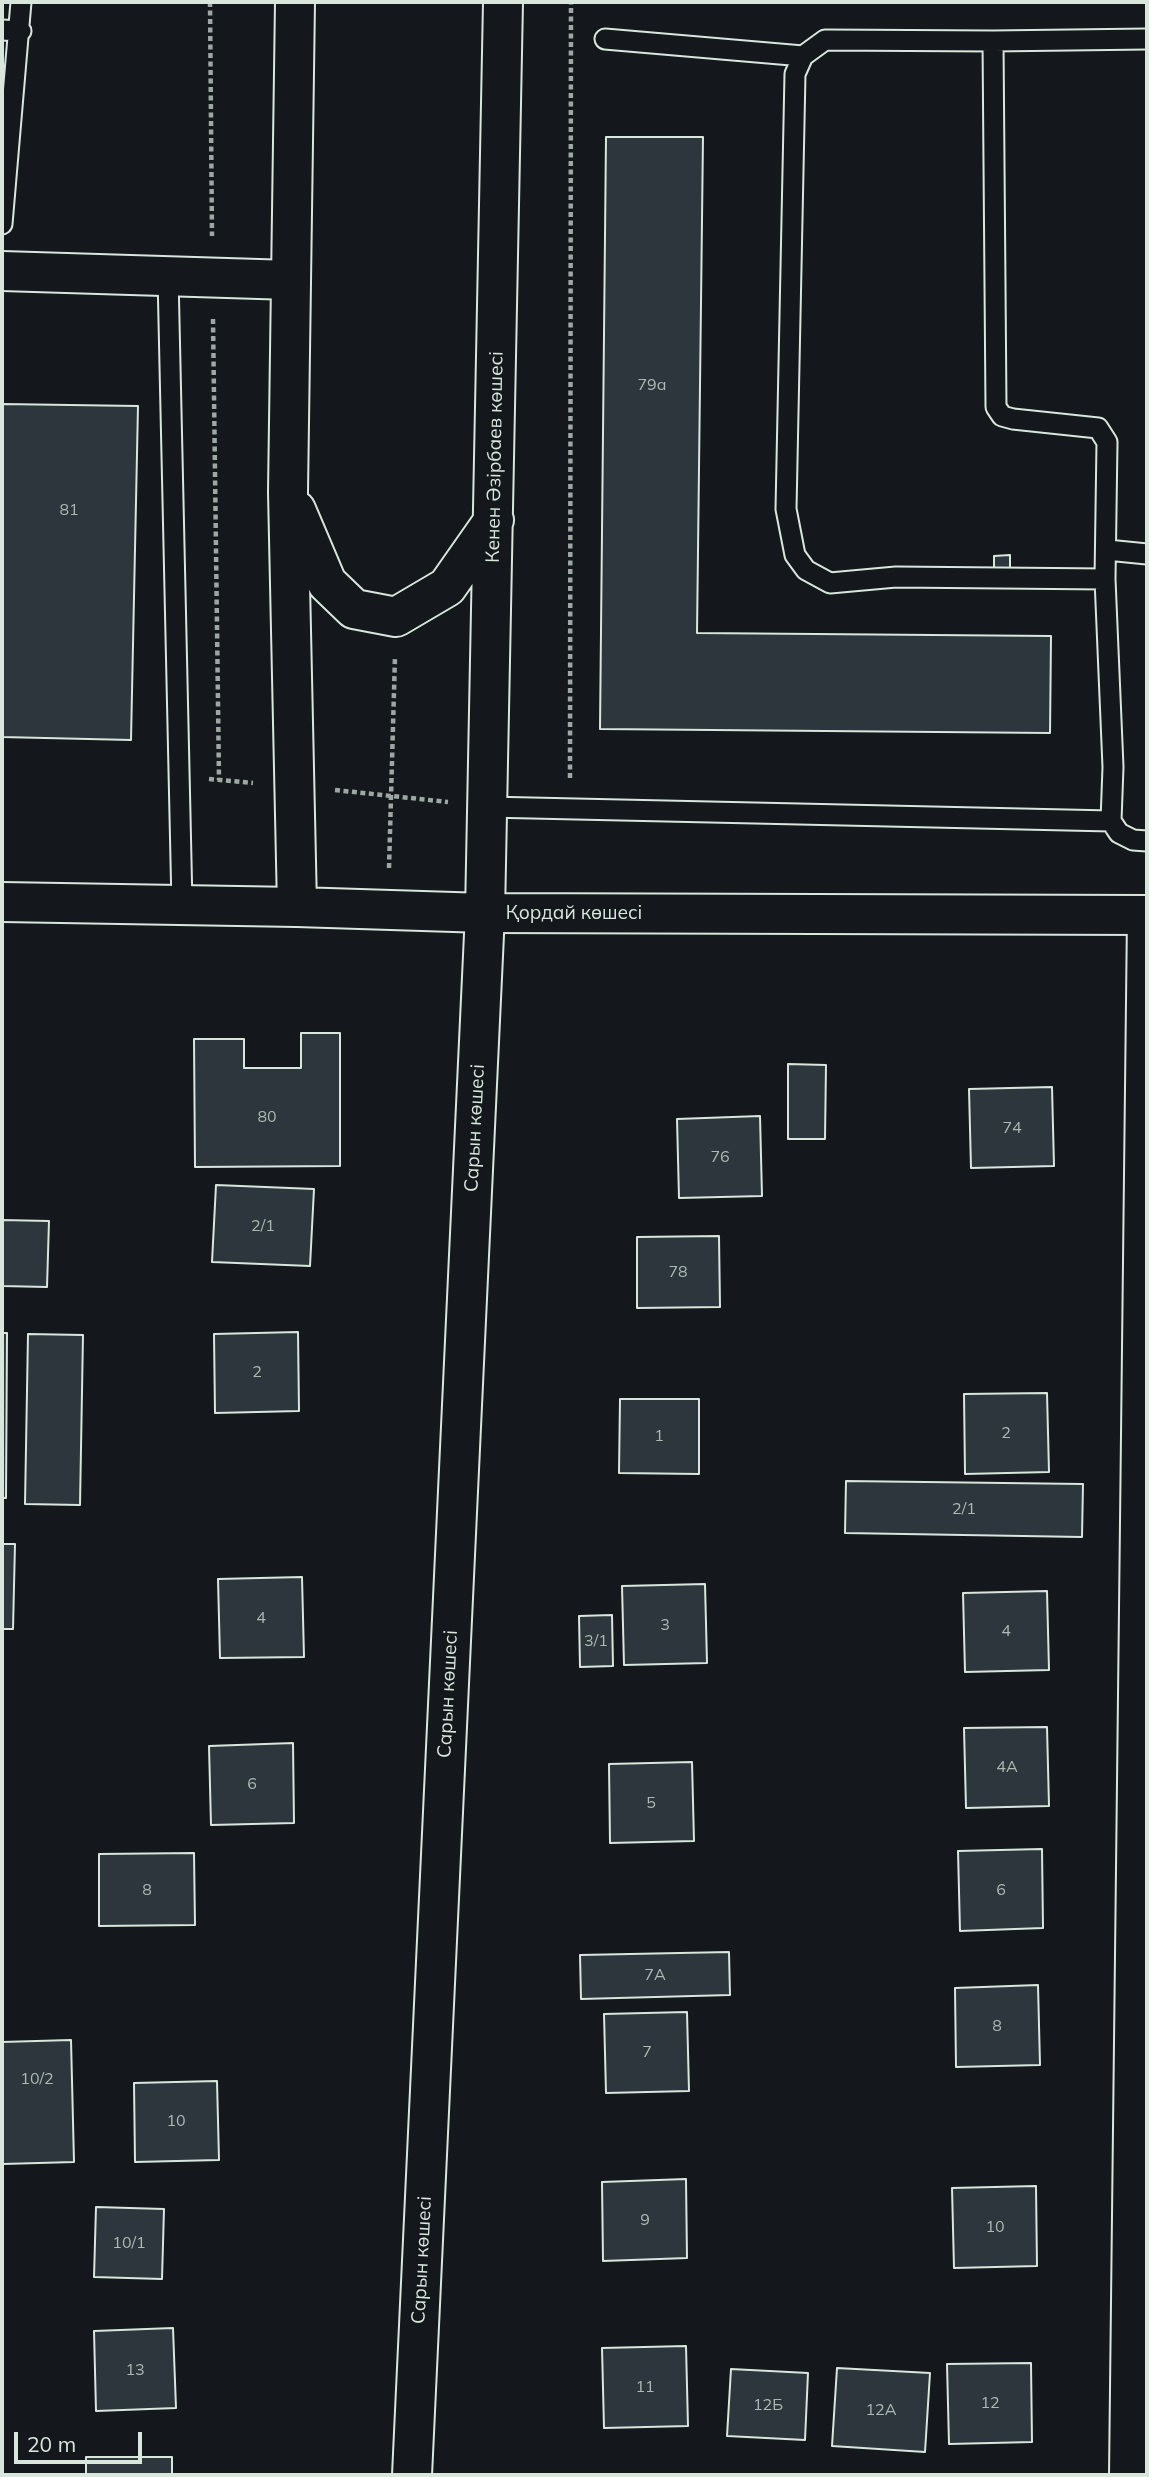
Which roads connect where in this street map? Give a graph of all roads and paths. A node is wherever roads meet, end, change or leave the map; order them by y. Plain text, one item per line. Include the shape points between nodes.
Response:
1 (21, 2) edge
2 (210, 2) edge
3 (295, 2) edge
4 (503, 2) edge
5 (571, 2) edge
6 (11, 30) edge
7 (605, 39) dead end
8 (1147, 39) edge
9 (993, 41) junction
10 (803, 56) junction
11 (2, 224) edge
12 (2, 271) edge
13 (168, 276) junction
14 (212, 277) junction
15 (291, 280) junction
16 (288, 492) junction
17 (494, 520) junction
18 (1107, 550) junction
19 (1147, 554) edge
20 (1105, 579) junction
21 (396, 617) junction
22 (219, 780) dead end
23 (487, 807) junction
24 (570, 809) junction
25 (1111, 821) junction
26 (1147, 841) edge
27 (2, 902) edge
28 (182, 905) junction
29 (297, 907) junction
30 (388, 910) junction
31 (485, 913) junction
32 (1147, 915) edge
33 (1146, 1002) edge
34 (412, 2475) edge
35 (1129, 2475) edge

1 - 6 lane
2 - 14 path
3 - 15 street
4 - 17 street, Кенен Әзірбаев көшесі
5 - 24 path
6 - 11 lane
7 - 10 lane
8 - 9 lane
9 - 10 lane via 825,40
9 - 18 lane via 996,407 1002,416 1013,419 1098,428 1104,433
10 - 20 lane via 795,74 786,509 795,555 806,570 830,583 896,578
12 - 13 street
13 - 14 street
13 - 28 lane
14 - 15 street
14 - 22 path
15 - 16 street
16 - 21 street via 327,583 354,608
16 - 29 street
17 - 21 street via 447,587
17 - 23 street, Кенен Әзірбаев көшесі
18 - 19 lane
18 - 20 lane
20 - 25 lane
21 - 30 path
23 - 24 lane
23 - 31 street, Кенен Әзірбаев көшесі
24 - 25 lane
25 - 26 lane via 1133,840
27 - 28 street, Қордай көшесі
28 - 29 street, Қордай көшесі
29 - 30 street, Қордай көшесі
30 - 31 street, Қордай көшесі
31 - 32 street, Қордай көшесі
31 - 34 street, Сарын көшесі
32 - 33 street
33 - 35 street

